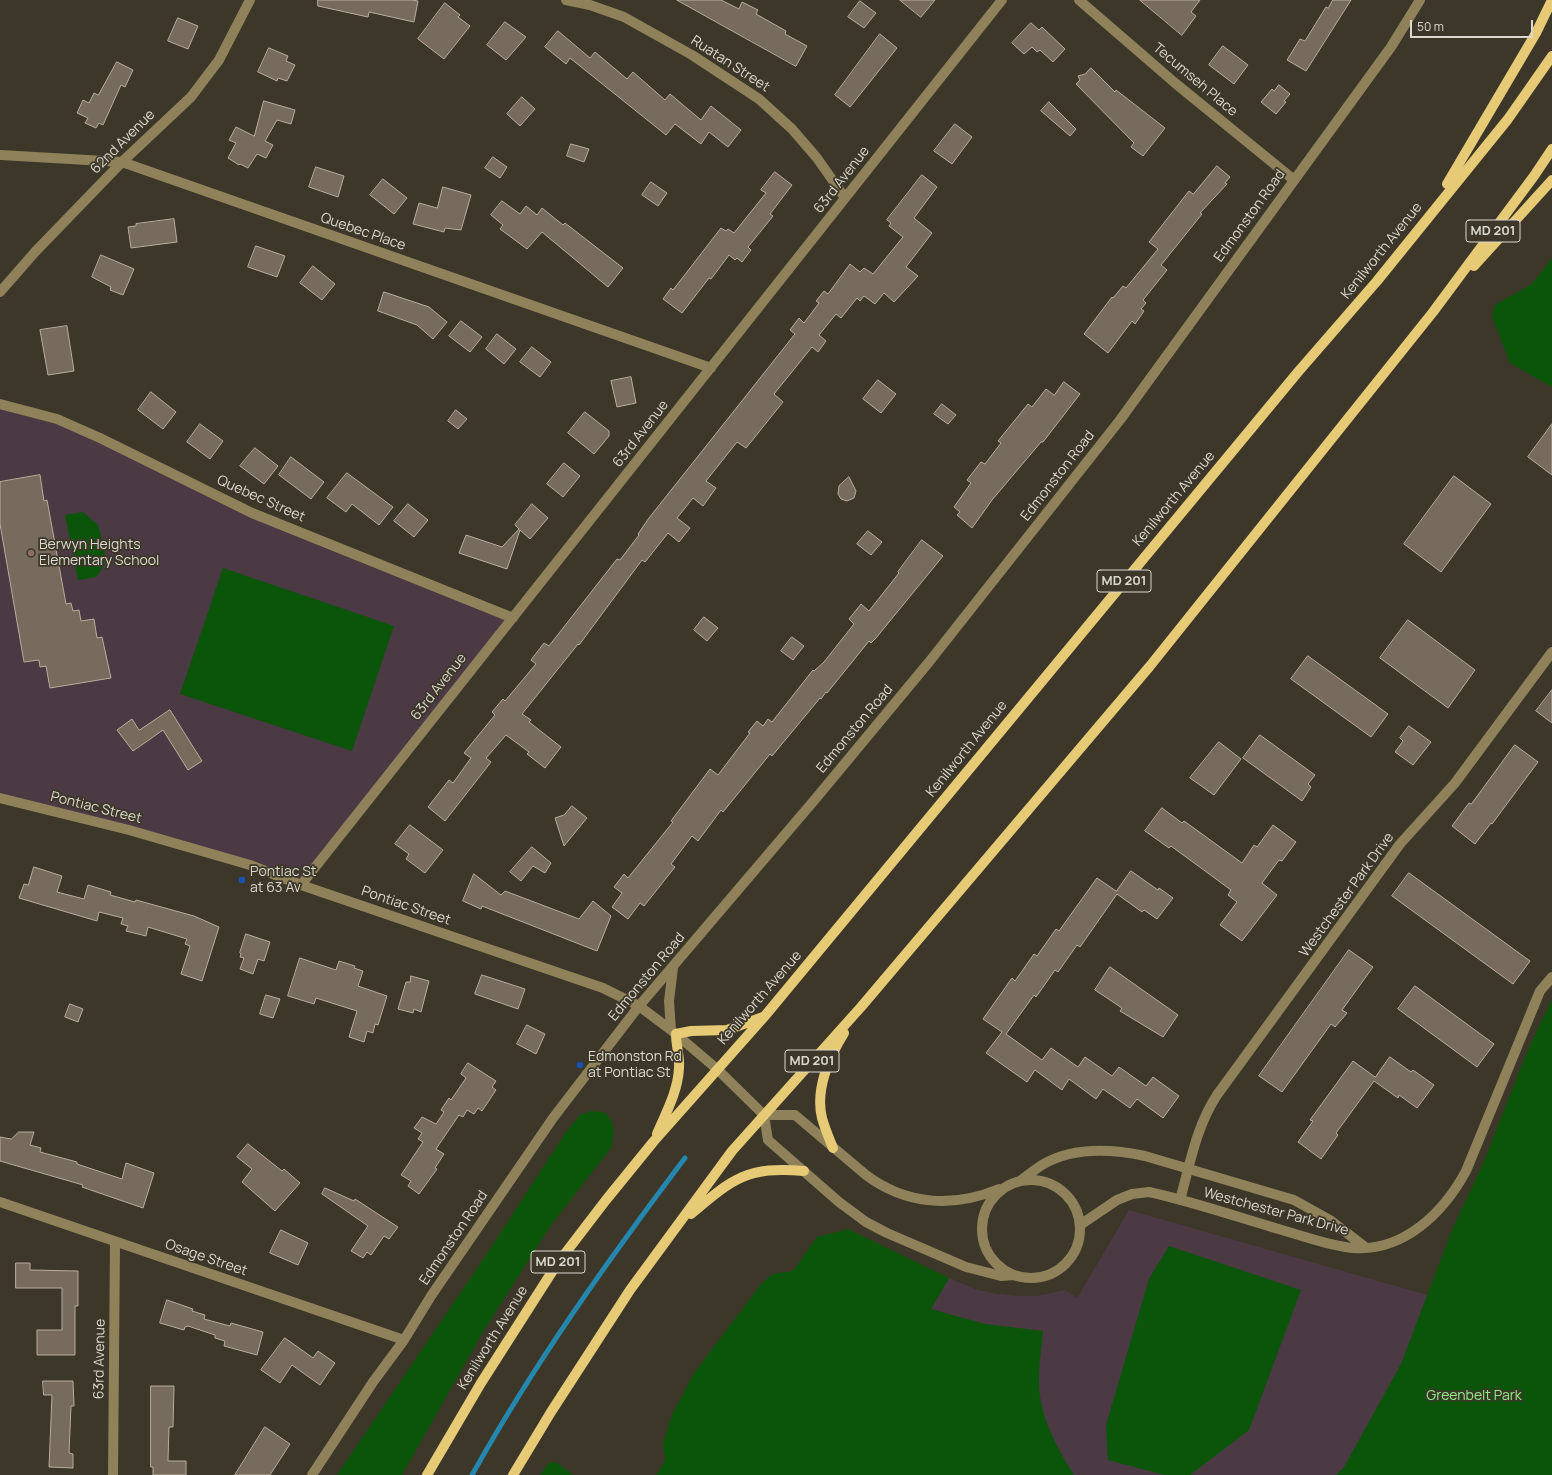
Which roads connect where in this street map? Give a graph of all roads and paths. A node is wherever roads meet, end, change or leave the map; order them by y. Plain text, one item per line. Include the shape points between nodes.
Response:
1 (250, 0) edge
2 (566, 0) edge
3 (1002, 0) edge
4 (1079, 0) edge
5 (1420, 0) edge
6 (1552, 0) edge
7 (1552, 56) edge
8 (1552, 149) edge
9 (0, 155) edge
10 (122, 162) junction
11 (1294, 180) junction
12 (1552, 180) edge
13 (845, 198) junction
14 (1431, 212) junction
15 (0, 292) edge
16 (1433, 312) junction
17 (711, 368) junction
18 (0, 404) edge
19 (513, 618) junction
20 (1552, 652) edge
21 (0, 798) edge
22 (301, 884) junction
23 (673, 967) junction
24 (1552, 977) edge
25 (639, 1006) junction
26 (861, 1007) junction
27 (764, 1017) junction
28 (674, 1032) junction
29 (717, 1069) junction
30 (764, 1115) junction
31 (654, 1141) junction
32 (833, 1148) junction
33 (1188, 1169) junction
34 (804, 1171) junction
35 (1020, 1181) junction
36 (1008, 1185) junction
37 (1180, 1200) junction
38 (0, 1202) edge
39 (1080, 1225) junction
40 (678, 1226) junction
41 (115, 1242) junction
42 (1366, 1247) junction
43 (1014, 1275) junction
44 (404, 1340) junction
45 (113, 1475) edge
46 (312, 1475) edge
47 (427, 1475) edge
48 (512, 1475) edge

1 - 10 street, 62nd Avenue via 207,78 191,98
2 - 13 street, Ruatan Street via 624,17 692,55 759,99 817,158
3 - 13 street, 63rd Avenue
4 - 11 street, Tecumseh Place via 1175,83
5 - 11 street, Edmonston Road via 1391,47
6 - 14 main road via 1536,33
7 - 14 main road, Kenilworth Avenue / MD 201 via 1508,119
8 - 16 main road, MD 201
9 - 10 street, Quebec Place
10 - 15 street, 62nd Avenue
10 - 17 street, Quebec Place
11 - 23 street, Edmonston Road via 1120,420 928,662
12 - 16 main road
13 - 17 street, 63rd Avenue
14 - 27 main road, Kenilworth Avenue / MD 201 via 1377,281 1292,378
16 - 26 main road, MD 201 via 1150,666
17 - 19 street, 63rd Avenue
18 - 19 street, Quebec Street via 57,419 252,513
19 - 22 street, 63rd Avenue
20 - 33 street, Westchester Park Drive via 1455,783 1400,844 1217,1095 1205,1114
21 - 22 street, Pontiac Street via 209,852
22 - 25 street, Pontiac Street via 603,988
23 - 25 street, Edmonston Road
23 - 28 street via 669,1001
24 - 42 street, Westchester Park Drive via 1540,991 1466,1171 1452,1196 1436,1214 1412,1232 1389,1244
25 - 28 street, Pontiac Street
25 - 44 street, Edmonston Road via 553,1118 431,1296
26 - 30 main road, MD 201
26 - 32 main road via 833,1051 822,1092 822,1117
27 - 28 main road via 727,1030
27 - 29 main road, Kenilworth Avenue / MD 201
28 - 29 street, Pontiac Street
28 - 31 main road via 679,1068 676,1087
29 - 30 street, Pontiac Street
29 - 31 main road, Kenilworth Avenue / MD 201
30 - 32 street via 795,1115
30 - 34 street via 768,1140
30 - 40 main road, MD 201 via 732,1151
31 - 47 main road, Kenilworth Avenue / MD 201 via 557,1264 481,1383
32 - 36 street via 877,1184 905,1197 953,1202 980,1197
33 - 35 street, Westchester Park Drive via 1123,1152 1089,1151 1043,1164
33 - 37 street, Westchester Park Drive
33 - 42 street, Westchester Park Drive via 1294,1200 1312,1208
34 - 40 main road via 782,1168 744,1175 709,1198
34 - 43 street via 844,1206 887,1233 966,1267 1001,1276
35 - 36 street
35 - 39 street via 1044,1182 1057,1188 1074,1206
36 - 43 street via 989,1202 982,1220 982,1232 985,1248 993,1260
37 - 39 street, Westchester Park Drive via 1149,1192 1132,1194 1117,1200
37 - 42 street, Westchester Park Drive via 1319,1240 1354,1248
38 - 41 street, Osage Street
39 - 43 street via 1074,1252 1062,1267 1041,1276 1027,1278
40 - 48 main road, MD 201 via 630,1290
41 - 44 street, Osage Street
41 - 45 street, 63rd Avenue
44 - 46 street, Edmonston Road

